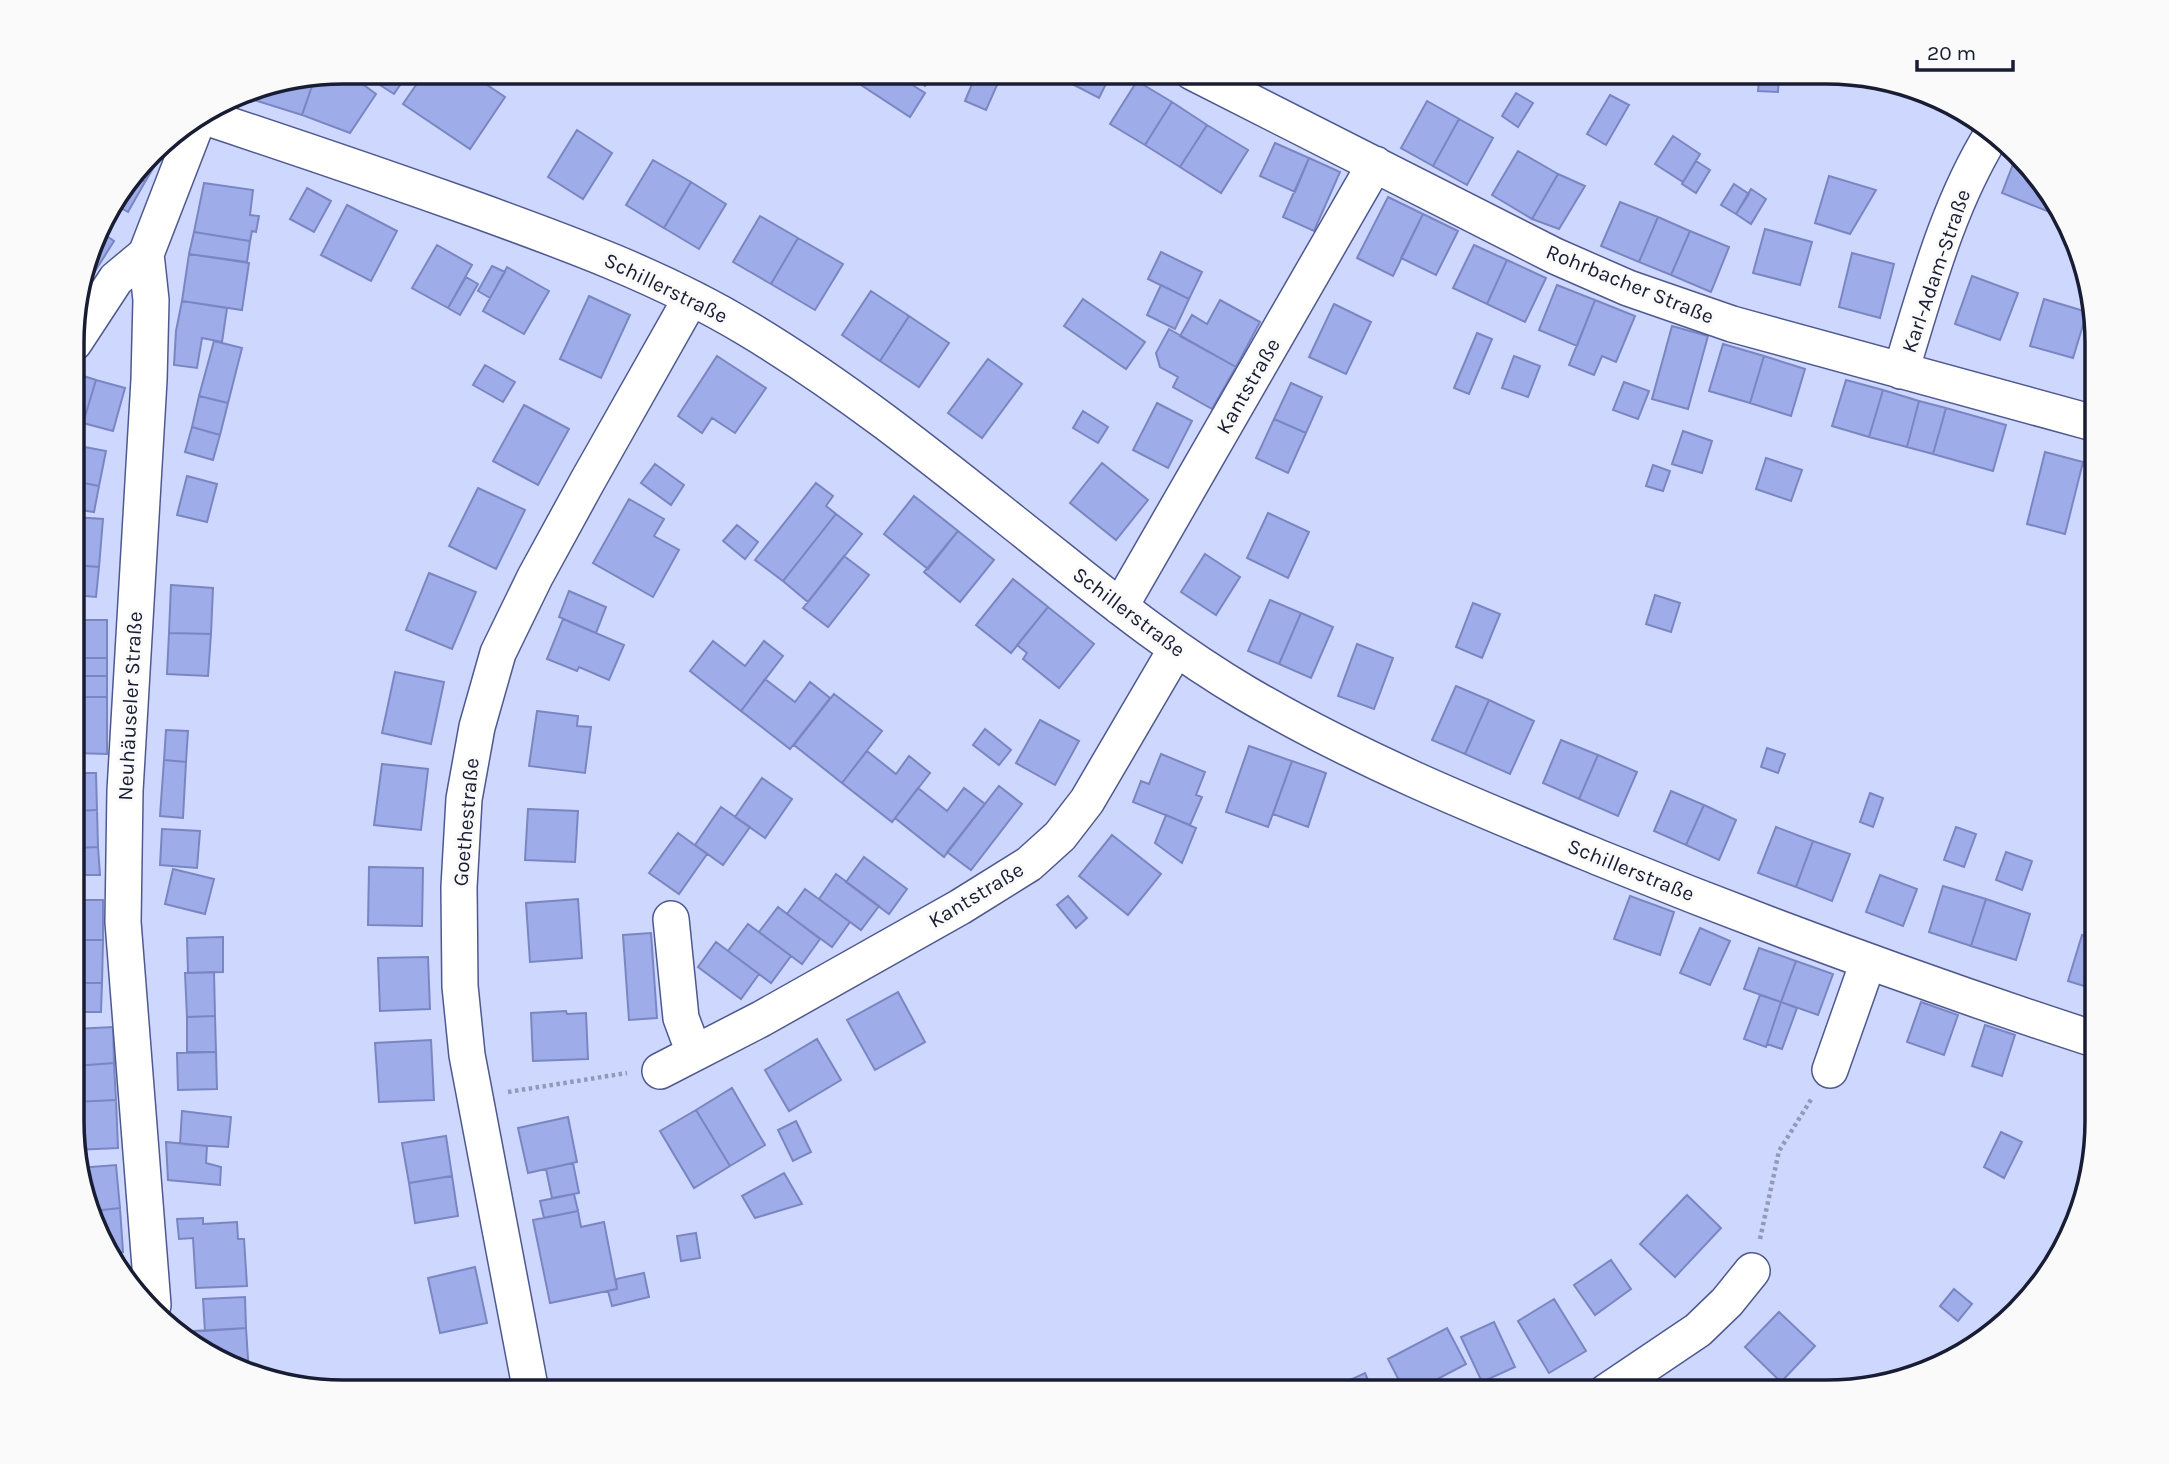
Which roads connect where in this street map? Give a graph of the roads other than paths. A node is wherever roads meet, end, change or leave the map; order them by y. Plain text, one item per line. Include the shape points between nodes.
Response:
1 (1220, 84) edge
2 (211, 121) edge
3 (194, 131) edge
4 (1988, 141) edge
5 (1375, 164) junction
6 (146, 254) junction
7 (691, 298) junction
8 (85, 326) edge
9 (1901, 371) junction
10 (2085, 421) edge
11 (1120, 607) junction
12 (1176, 649) junction
13 (671, 919) dead end
14 (1868, 962) junction
15 (2085, 1036) edge
16 (694, 1053) junction
17 (660, 1070) road end
18 (1830, 1070) road end
19 (1752, 1271) road end
20 (152, 1296) edge
21 (529, 1380) edge
22 (1624, 1380) edge

1 - 5 street, Rohrbacher Straße
2 - 7 street, Schillerstraße via 558,239
3 - 6 street, Neuhäuseler Straße
4 - 9 street, Karl-Adam-Straße via 1935,259
5 - 9 street, Rohrbacher Straße via 1628,288 1732,324
5 - 11 street, Kantstraße
6 - 8 street via 116,279
6 - 20 street, Neuhäuseler Straße via 151,300 149,380 125,790 123,922
7 - 11 street, Schillerstraße via 818,373
7 - 21 street, Goethestraße via 535,577 498,653 477,727 464,799 460,986 467,1055
9 - 10 street, Rohrbacher Straße
11 - 12 street, Schillerstraße
12 - 14 street, Schillerstraße via 1332,742 1410,778
12 - 16 street, Kantstraße via 1087,801 1060,836 1028,864 960,907
13 - 16 street via 681,1018
14 - 15 street, Schillerstraße
14 - 18 street
16 - 17 street, Kantstraße
19 - 22 street via 1698,1330

